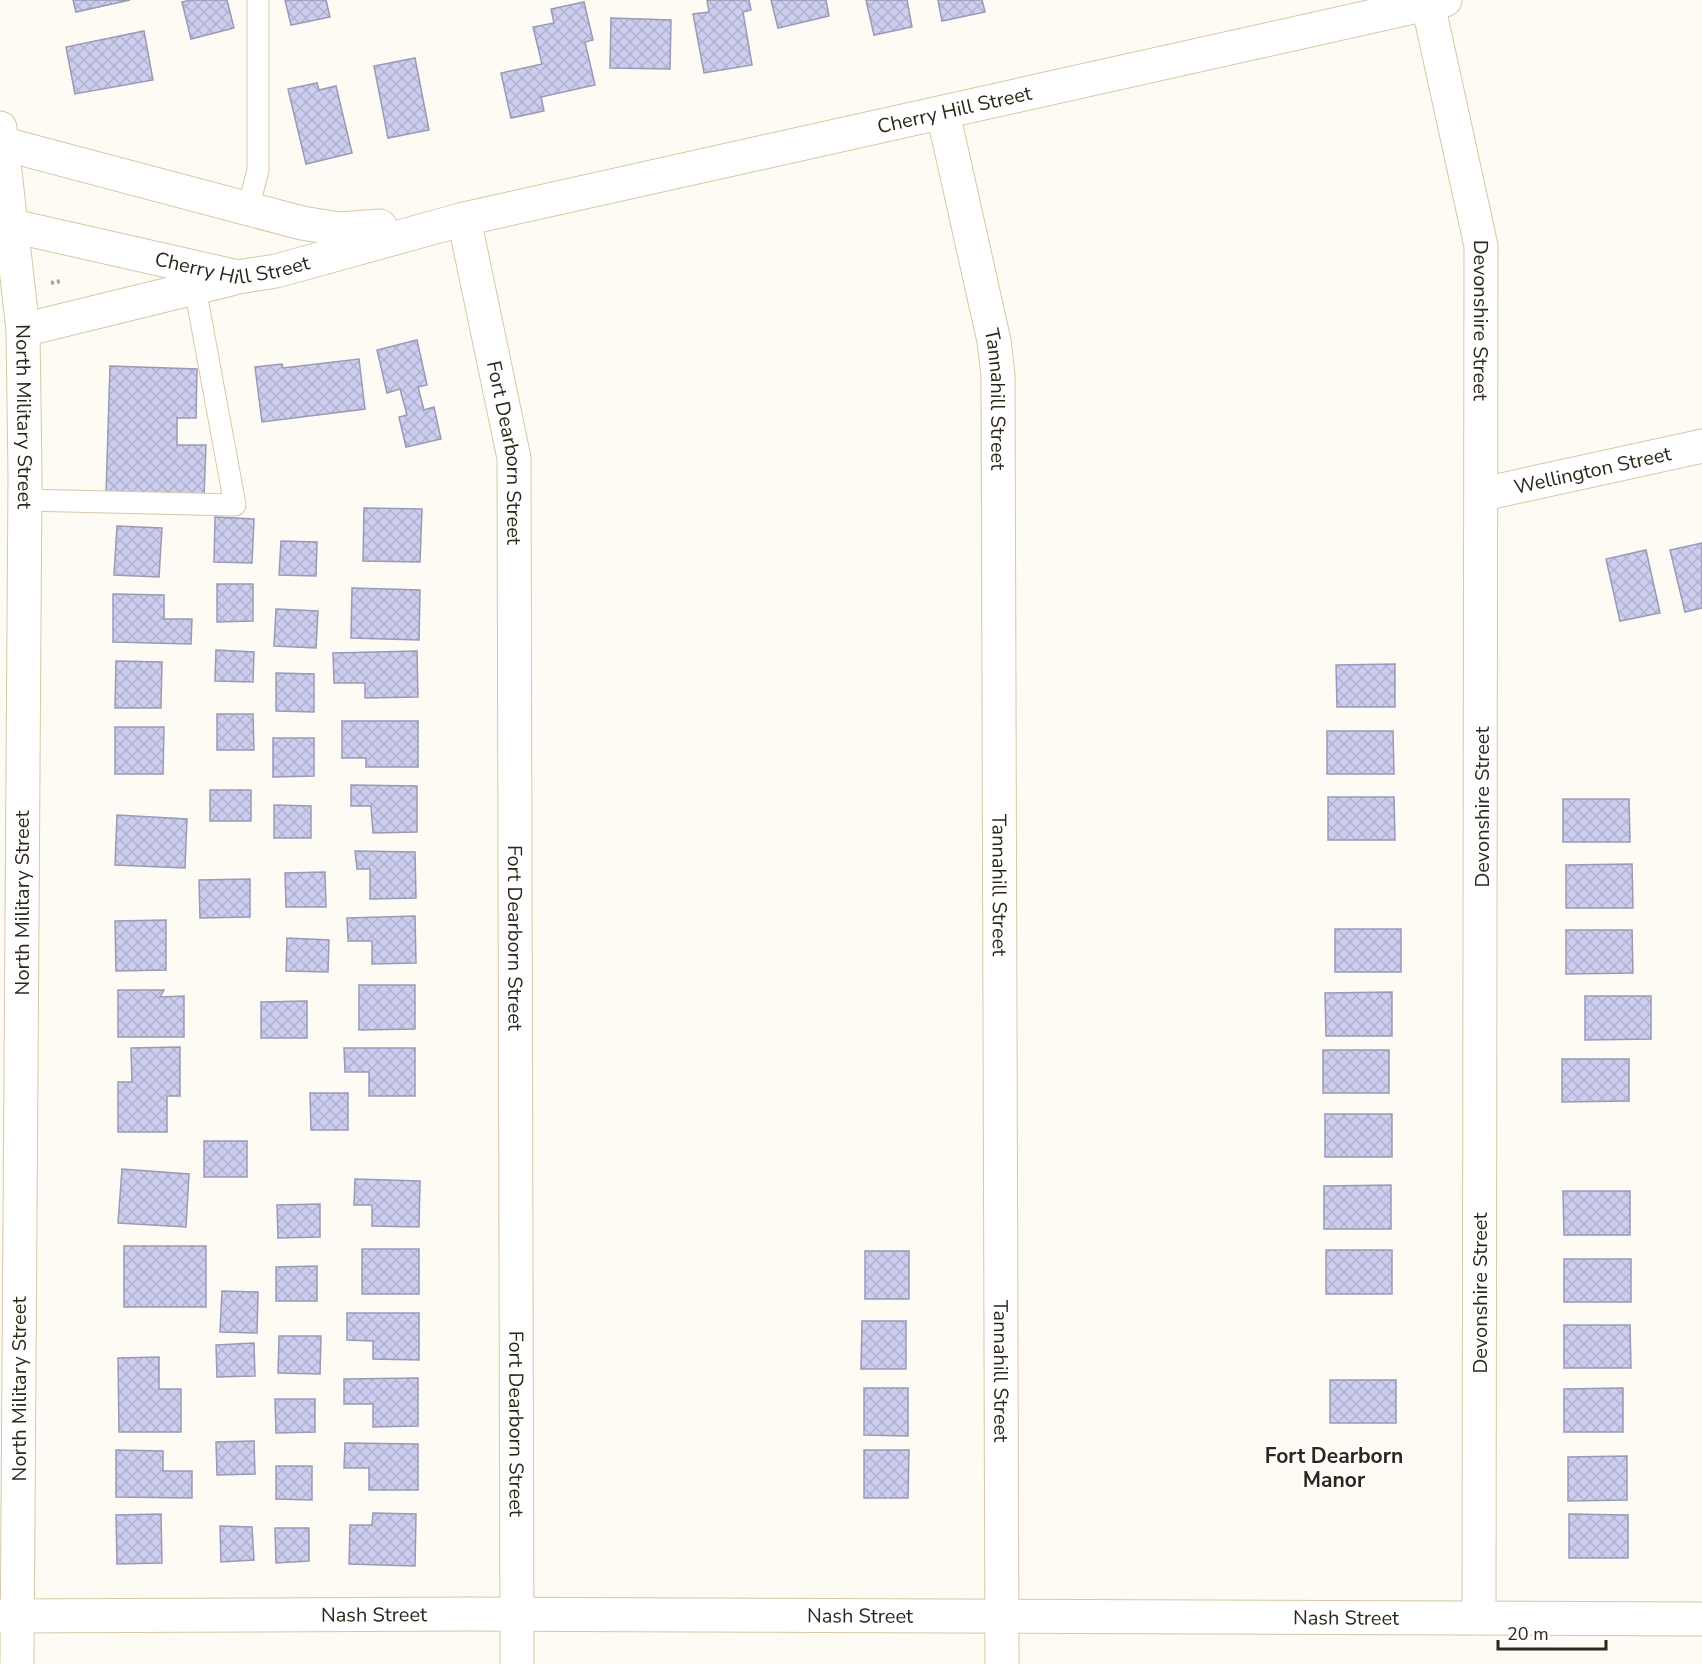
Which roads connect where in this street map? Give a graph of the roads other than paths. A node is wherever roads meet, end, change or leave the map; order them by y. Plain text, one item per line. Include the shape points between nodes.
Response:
1 (258, 0) edge
2 (1437, 2) edge
3 (943, 113) junction
4 (1, 138) edge
5 (248, 209) junction
6 (464, 219) junction
7 (6, 224) edge
8 (238, 278) junction
9 (195, 288) junction
10 (23, 330) junction
11 (1702, 446) edge
12 (0, 448) edge
13 (25, 488) junction
14 (1483, 494) junction
15 (518, 1615) junction
16 (8, 1616) edge
17 (1002, 1616) junction
18 (1479, 1617) junction
19 (1702, 1619) edge
20 (17, 1664) edge
21 (517, 1664) edge
22 (1002, 1664) edge

1 - 5 lane via 258,170
2 - 3 street, Cherry Hill Street
2 - 14 street, Devonshire Street via 1481,246
3 - 6 street, Cherry Hill Street
3 - 17 street, Tannahill Street via 994,341 998,375
4 - 5 street, Cherry Hill Street
4 - 7 street, North Military Street
5 - 6 street, Cherry Hill Street via 339,229
6 - 8 street, Cherry Hill Street
6 - 15 street, Fort Dearborn Street via 514,458
7 - 8 street, Cherry Hill Street
7 - 10 street, North Military Street
8 - 9 street
9 - 10 street
9 - 13 lane via 235,505
10 - 13 street, North Military Street
11 - 14 street, Wellington Street
12 - 13 street
13 - 16 street, North Military Street
14 - 18 street, Devonshire Street
15 - 16 street, Nash Street
15 - 17 street, Nash Street
15 - 21 street, Fort Dearborn Street
16 - 20 street, North Military Street
17 - 18 street, Nash Street
17 - 22 street, Tannahill Street
18 - 19 street, Nash Street

